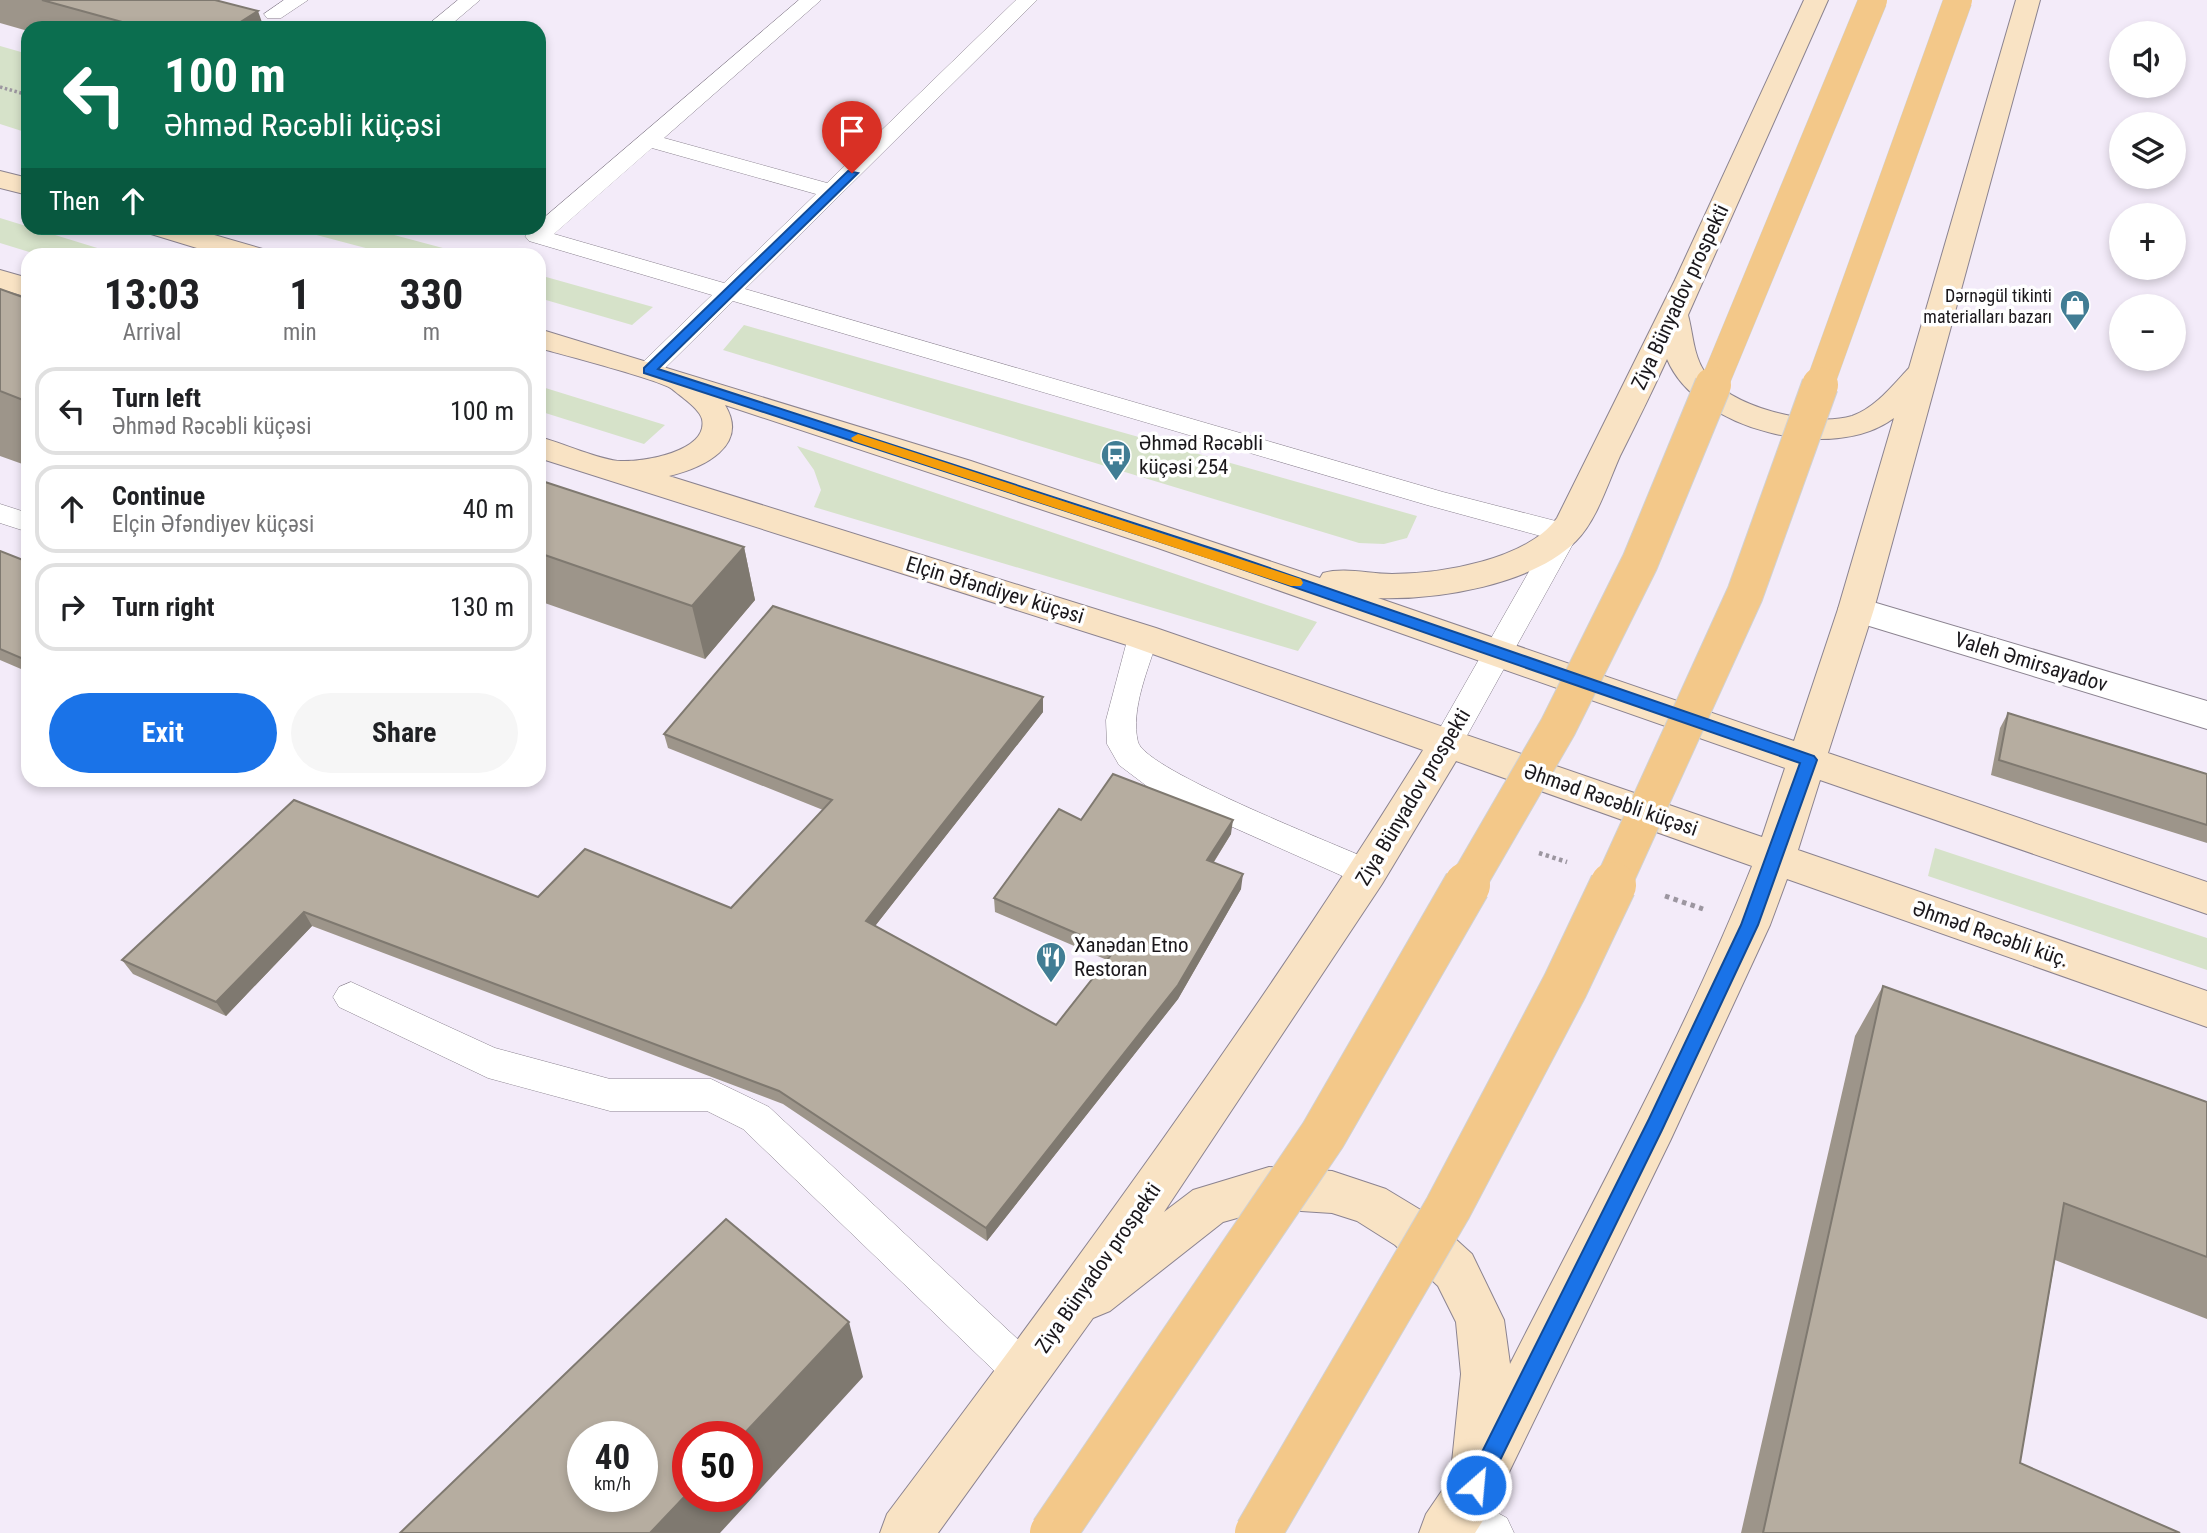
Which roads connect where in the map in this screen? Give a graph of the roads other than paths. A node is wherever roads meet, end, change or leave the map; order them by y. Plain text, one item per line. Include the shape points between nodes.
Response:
1 (299, 0) edge
2 (470, 0) edge
3 (811, 0) edge
4 (1027, 0) edge
5 (1816, 0) edge
6 (1873, 0) edge
7 (1958, 0) edge
8 (2028, 0) edge
9 (274, 14) dead end
10 (443, 21) edge
11 (648, 140) junction
12 (0, 178) edge
13 (21, 185) edge
14 (833, 192) junction
15 (546, 228) edge
16 (192, 235) edge
17 (538, 235) edge
18 (232, 248) edge
19 (0, 279) edge
20 (21, 286) edge
21 (731, 291) junction
22 (1674, 316) junction
23 (546, 340) edge
24 (1926, 367) junction
25 (649, 370) junction
26 (546, 449) edge
27 (606, 468) junction
28 (0, 513) edge
29 (21, 520) edge
30 (1565, 533) junction
31 (1218, 556) junction
32 (1856, 609) junction
33 (1143, 637) junction
34 (1499, 654) junction
35 (2207, 715) edge
36 (1448, 742) junction
37 (1809, 760) junction
38 (1775, 858) junction
39 (1368, 873) junction
40 (2207, 898) edge
41 (351, 998) dead end
42 (2207, 1009) edge
43 (1066, 1316) junction
44 (1025, 1373) junction
45 (1468, 1516) edge
46 (906, 1533) edge
47 (1053, 1533) edge
48 (1258, 1533) edge

1 - 9 lane
2 - 10 lane
3 - 11 lane
4 - 14 lane
5 - 22 main road, Ziya Bünyadov prospekti
6 - 47 main road, bridge via 1640,562 1558,727 1323,1135
7 - 48 main road, bridge via 1745,594 1669,768 1565,986 1448,1209
8 - 24 main road
11 - 14 lane
11 - 15 lane
12 - 13 main road
14 - 21 lane
16 - 18 main road
17 - 21 lane
19 - 20 main road
21 - 25 lane
21 - 30 lane via 1410,492
22 - 24 main road via 1679,355 1696,382 1717,401 1782,424 1859,424 1889,407
22 - 30 main road, Ziya Bünyadov prospekti
23 - 25 main road
24 - 32 main road
25 - 27 main road via 703,396 720,422 716,435 704,451 686,462 660,469
25 - 31 main road
26 - 27 main road, Elçin Əfəndiyev küçəsi
27 - 33 main road, Elçin Əfəndiyev küçəsi
28 - 29 lane
30 - 31 main road via 1508,565 1457,581 1402,587 1318,579
30 - 34 lane, Ziya Bünyadov prospekti
31 - 34 main road
32 - 35 street, Valeh Əmirsayadov
32 - 37 main road
33 - 36 main road, Elçin Əfəndiyev küçəsi
33 - 39 lane via 1121,723 1124,746 1139,765 1167,784
34 - 36 lane, Ziya Bünyadov prospekti
34 - 37 main road
36 - 38 main road, Əhməd Rəcəbli küçəsi
36 - 39 main road, Ziya Bünyadov prospekti
37 - 38 main road
37 - 40 main road
38 - 42 main road, Əhməd Rəcəbli küç.
38 - 45 main road via 1749,925
39 - 43 main road, Ziya Bünyadov prospekti
41 - 44 lane via 488,1062 610,1095 711,1095 727,1101 756,1118
43 - 44 main road, Ziya Bünyadov prospekti
43 - 45 main road via 1209,1205 1269,1188 1332,1192 1370,1204 1412,1230 1455,1270 1480,1320 1486,1374
44 - 46 main road, Ziya Bünyadov prospekti

